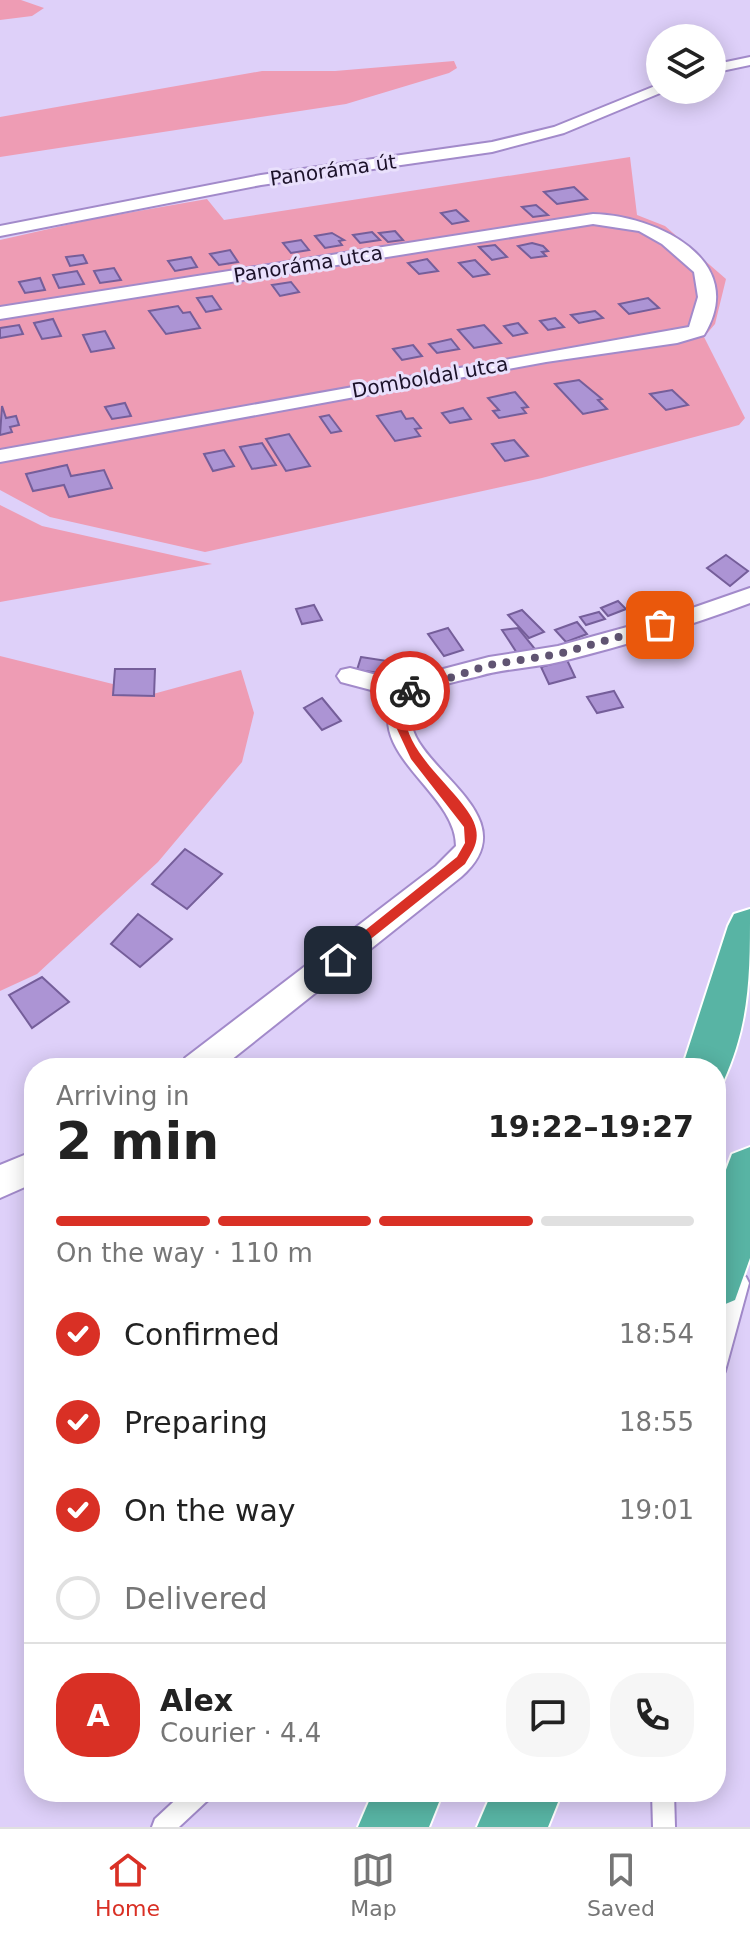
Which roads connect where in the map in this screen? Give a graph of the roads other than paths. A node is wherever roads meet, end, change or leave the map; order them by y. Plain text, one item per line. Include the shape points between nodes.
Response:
1 (750, 61) edge
2 (726, 66) edge
3 (646, 94) edge
4 (616, 218) joint
5 (0, 231) edge
6 (0, 313) edge
7 (0, 456) edge
8 (750, 595) edge
9 (350, 676) dead end
10 (409, 692) junction
11 (750, 926) edge
12 (210, 1058) edge
13 (709, 1058) edge
14 (750, 1170) edge
15 (24, 1171) edge
16 (0, 1182) edge
17 (731, 1270) edge
18 (726, 1304) edge
19 (189, 1802) edge
20 (404, 1802) edge
21 (523, 1802) edge
22 (663, 1802) edge
23 (163, 1827) edge
24 (393, 1827) edge
25 (512, 1827) edge
26 (664, 1827) edge

1 - 2 street
3 - 5 street, Panoráma út via 559,130 492,147 247,183
4 - 6 street, Panoráma utca
4 - 7 street, Domboldal utca via 646,226 705,274 704,317 697,331
8 - 10 street via 687,618 559,654 489,665
9 - 10 street
10 - 12 street via 399,711 402,727 417,759 470,826 471,843 461,861
11 - 13 highway
14 - 17 highway
15 - 16 street
17 - 18 lane
19 - 23 lane
20 - 24 highway
21 - 25 highway
22 - 26 lane

